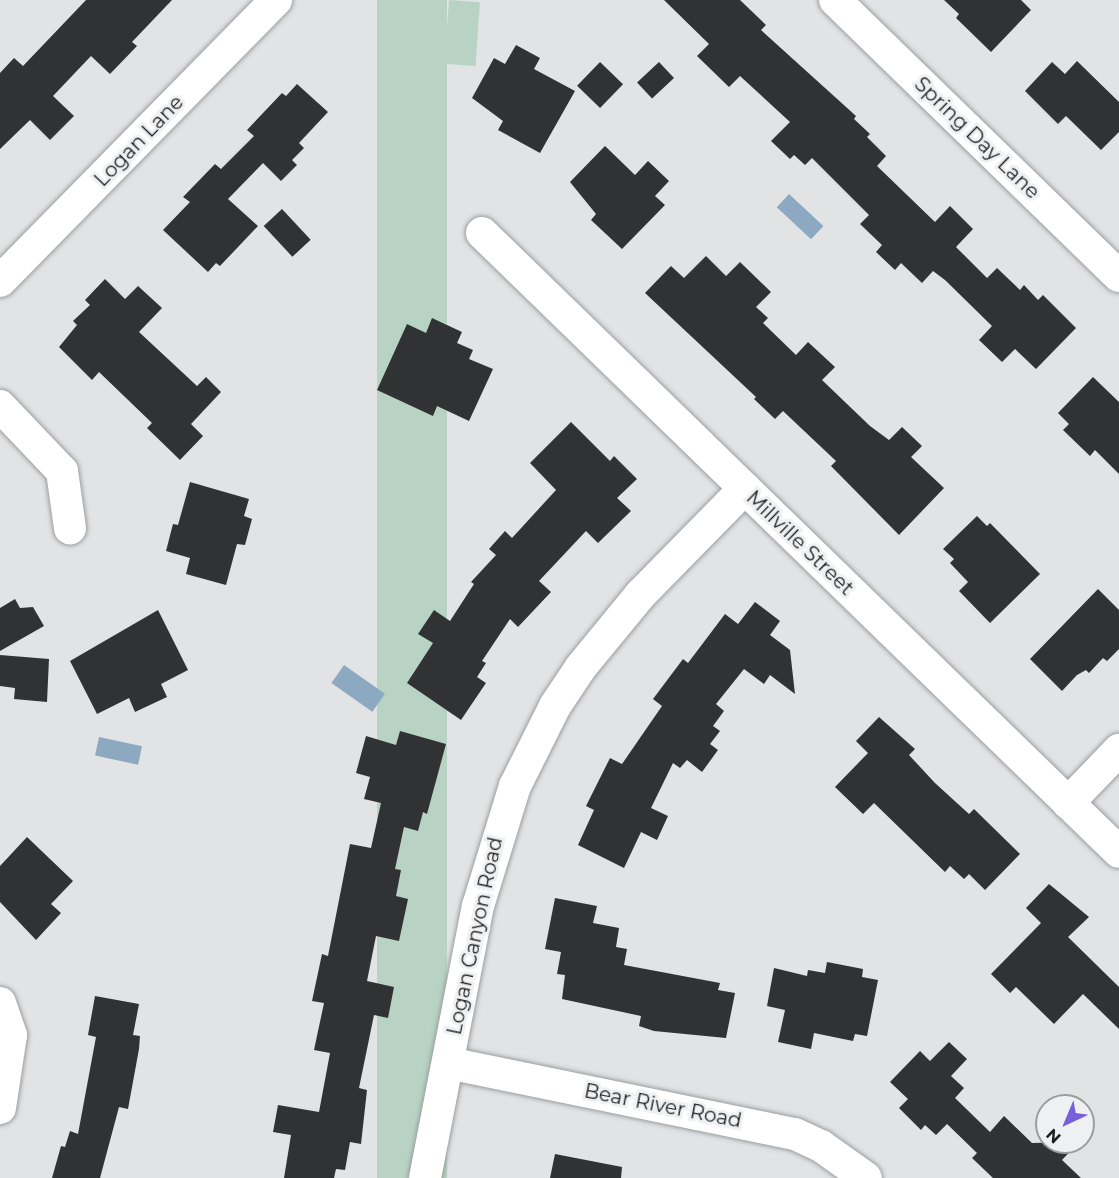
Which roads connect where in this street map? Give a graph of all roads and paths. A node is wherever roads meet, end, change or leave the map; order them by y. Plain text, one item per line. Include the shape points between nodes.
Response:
1 (276, 0) edge
2 (835, 0) edge
3 (482, 233) dead end
4 (1119, 276) edge
5 (0, 280) edge
6 (0, 406) edge
7 (744, 488) junction
8 (70, 528) dead end
9 (1119, 750) edge
10 (1068, 803) junction
11 (1119, 852) edge
12 (5, 1012) edge
13 (448, 1063) junction
14 (0, 1108) edge
15 (425, 1178) edge
16 (866, 1178) edge

1 - 5 street, Logan Lane
2 - 4 street, Spring Day Lane
3 - 7 street, Millville Street
6 - 8 street via 62,471
7 - 10 street, Millville Street
7 - 13 street, Logan Canyon Road via 610,630 581,667 532,748 507,806 488,866
9 - 10 street
10 - 11 street, Millville Street
12 - 14 street via 10,1048
13 - 15 street, Logan Canyon Road
13 - 16 street, Bear River Road via 795,1134 821,1146

